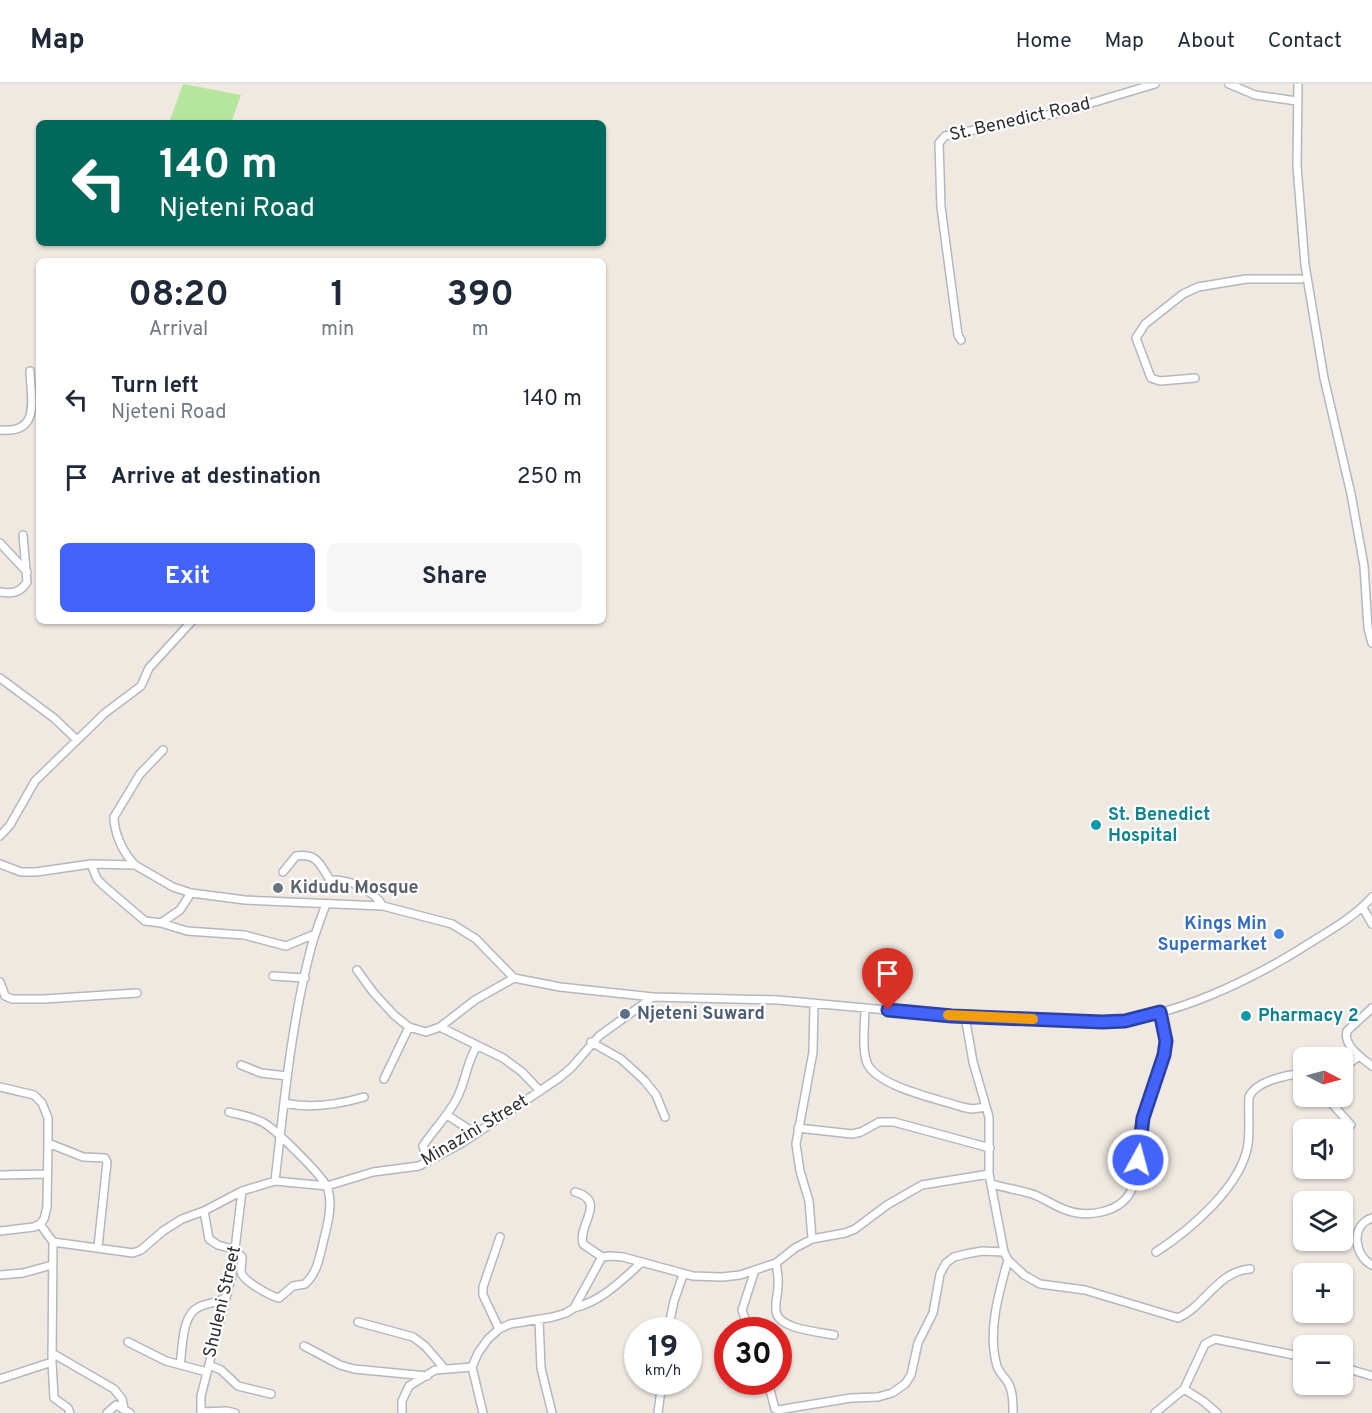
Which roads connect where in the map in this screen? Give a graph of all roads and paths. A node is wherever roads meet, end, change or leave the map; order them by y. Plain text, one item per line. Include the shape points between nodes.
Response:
1 (1155, 84) edge
2 (1229, 84) edge
3 (1299, 84) edge
4 (1297, 101) junction
5 (1301, 279) dead end
6 (961, 340) dead end
7 (30, 371) dead end
8 (1195, 378) dead end
9 (0, 430) edge
10 (23, 535) dead end
11 (0, 544) edge
12 (27, 572) junction
13 (0, 591) edge
14 (189, 624) edge
15 (1372, 643) edge
16 (0, 678) edge
17 (77, 740) junction
18 (163, 750) dead end
19 (0, 836) edge
20 (0, 864) edge
21 (92, 864) junction
22 (135, 865) junction
23 (283, 872) dead end
24 (191, 893) junction
25 (1372, 897) edge
26 (326, 904) junction
27 (383, 906) junction
28 (1363, 908) junction
29 (161, 922) junction
30 (1372, 924) edge
31 (315, 934) junction
32 (357, 970) dead end
33 (273, 976) dead end
34 (305, 978) junction
35 (514, 978) junction
36 (0, 982) edge
37 (137, 993) dead end
38 (653, 997) junction
39 (814, 1003) junction
40 (865, 1008) junction
41 (1372, 1008) edge
42 (1160, 1012) junction
43 (965, 1016) junction
44 (409, 1027) junction
45 (440, 1027) junction
46 (591, 1042) junction
47 (477, 1046) junction
48 (1359, 1056) junction
49 (1353, 1061) edge
50 (241, 1065) dead end
51 (1372, 1066) edge
52 (287, 1076) junction
53 (1293, 1076) edge
54 (384, 1079) dead end
55 (0, 1087) edge
56 (540, 1091) junction
57 (364, 1097) dead end
58 (284, 1103) junction
59 (986, 1107) junction
60 (1334, 1107) edge
61 (229, 1112) dead end
62 (447, 1115) junction
63 (665, 1117) dead end
64 (1345, 1119) edge
65 (798, 1128) junction
66 (476, 1134) junction
67 (280, 1137) junction
68 (48, 1143) junction
69 (990, 1148) junction
70 (428, 1162) junction
71 (47, 1174) junction
72 (989, 1174) junction
73 (0, 1175) edge
74 (275, 1181) junction
75 (992, 1184) junction
76 (327, 1186) junction
77 (242, 1191) junction
78 (575, 1192) dead end
79 (204, 1210) junction
80 (1372, 1218) edge
81 (40, 1224) junction
82 (0, 1230) edge
83 (500, 1238) dead end
84 (812, 1239) junction
85 (53, 1242) junction
86 (98, 1247) junction
87 (236, 1250) junction
88 (1004, 1252) junction
89 (1156, 1252) dead end
90 (602, 1257) junction
91 (1008, 1260) junction
92 (642, 1262) junction
93 (776, 1263) junction
94 (52, 1265) junction
95 (1372, 1265) edge
96 (1250, 1269) dead end
97 (755, 1270) junction
98 (0, 1275) edge
99 (683, 1275) junction
100 (226, 1297) junction
101 (574, 1308) junction
102 (671, 1317) edge
103 (744, 1317) edge
104 (539, 1320) junction
105 (358, 1322) dead end
106 (500, 1329) junction
107 (834, 1335) dead end
108 (128, 1342) dead end
109 (304, 1346) dead end
110 (52, 1353) junction
111 (1293, 1355) edge
112 (52, 1362) junction
113 (180, 1365) junction
114 (472, 1367) junction
115 (444, 1368) junction
116 (208, 1369) junction
117 (1353, 1370) edge
118 (427, 1376) junction
119 (1372, 1376) edge
120 (0, 1379) edge
121 (1184, 1389) junction
122 (271, 1394) dead end
123 (660, 1395) edge
124 (771, 1395) edge
125 (127, 1411) edge
126 (201, 1412) edge
127 (779, 1412) edge
128 (70, 1413) edge
129 (107, 1413) edge
130 (235, 1413) edge
131 (402, 1413) edge
132 (483, 1413) edge
133 (552, 1413) edge
134 (658, 1413) edge
135 (1013, 1413) edge
136 (1155, 1413) edge
137 (1217, 1413) edge

1 - 6 street, St. Benedict Road via 1058,113 941,139 941,207
2 - 4 street via 1256,95
3 - 4 street
4 - 15 street via 1297,166 1305,265 1324,378 1364,566
5 - 8 street via 1246,279 1198,288 1183,294 1145,324 1136,338 1151,378
7 - 9 street via 29,422 12,431
10 - 12 street
11 - 12 street
12 - 13 street via 23,588 17,592
14 - 17 street via 149,668 141,686
16 - 17 street
17 - 19 street via 34,781
18 - 22 street via 140,774 114,817 127,857
20 - 21 street via 21,872
21 - 22 street
21 - 29 street via 104,886 142,919
22 - 24 street
23 - 27 street via 296,856 315,859 330,880 357,884
24 - 26 street
24 - 29 street via 180,910
25 - 28 street
26 - 27 street
26 - 31 street
27 - 35 street via 464,929
28 - 30 street
28 - 42 street via 1274,966
29 - 31 street via 187,931 244,935 280,945
31 - 34 street
32 - 44 street via 385,1007
33 - 34 street
34 - 52 street
35 - 38 street
35 - 45 street via 475,1000
36 - 37 street via 5,996 12,999
38 - 39 street
38 - 46 street, Minazini Street
39 - 40 street
39 - 65 street via 813,1052
40 - 43 street
40 - 59 street via 865,1053 873,1071 889,1083 952,1104 972,1109
41 - 48 street via 1347,1031 1347,1041
42 - 43 street via 1102,1022
42 - 75 street via 1166,1041 1164,1055 1143,1118 1136,1176 1123,1201 1099,1213 1083,1213
43 - 59 street
44 - 45 street via 426,1032
44 - 54 street
45 - 47 street
46 - 56 street, Minazini Street via 571,1068
46 - 63 street via 616,1056 644,1080 656,1095
47 - 56 street via 503,1058
47 - 62 street
48 - 49 street
48 - 51 street
50 - 52 street via 256,1072
52 - 58 street
53 - 89 street via 1252,1091 1248,1144 1238,1173 1203,1215
55 - 68 street via 34,1095 42,1104 48,1118
56 - 66 street, Minazini Street
57 - 58 street via 317,1106
58 - 67 street
59 - 69 street
60 - 64 street
61 - 67 street via 262,1121
62 - 66 street
62 - 70 street via 423,1146
65 - 69 street via 852,1134 879,1122 894,1122
65 - 84 street via 796,1144 809,1201
66 - 70 street, Minazini Street
67 - 74 street
67 - 76 street
68 - 71 street
68 - 86 street via 83,1158 105,1158 107,1162
69 - 72 street
70 - 76 street, Minazini Street
71 - 73 street
71 - 81 street via 47,1206
72 - 75 street
72 - 84 street via 922,1185 855,1229
74 - 76 street, Minazini Street
74 - 77 street, Minazini Street
75 - 88 street
76 - 87 street via 328,1221 314,1274 305,1284 293,1286 279,1298 267,1293 242,1275 242,1257
77 - 79 street, Minazini Street
77 - 87 street, Shuleni Street
78 - 90 street via 590,1202 581,1236 583,1244
79 - 86 street, Minazini Street via 182,1219 133,1253
79 - 87 street via 209,1239
80 - 95 street via 1360,1226 1357,1235 1358,1249
81 - 82 street
81 - 85 street
83 - 106 street via 483,1294
84 - 93 street
85 - 86 street, Minazini Street
85 - 94 street
87 - 100 street, Shuleni Street
88 - 91 street
88 - 127 street via 966,1254 946,1263 940,1274 933,1313 905,1384 878,1397 851,1398
90 - 92 street
90 - 101 street
91 - 96 street via 1040,1284 1085,1290 1178,1318 1211,1288
91 - 135 street via 995,1316 994,1349 1000,1374 1012,1395
92 - 99 street
92 - 101 street via 604,1295
93 - 97 street
93 - 107 street via 778,1318 795,1327
94 - 98 street
94 - 110 street
97 - 99 street via 722,1277
97 - 103 street via 742,1310
99 - 102 street
100 - 113 street via 192,1312
100 - 116 street, Shuleni Street
101 - 104 street
104 - 106 street
104 - 133 street via 541,1368
105 - 115 street via 413,1338
106 - 114 street via 478,1353
108 - 113 street
109 - 118 street via 354,1370
110 - 112 street
110 - 125 street via 114,1389
111 - 121 street via 1210,1340
112 - 120 street
112 - 128 street via 54,1398
113 - 116 street
114 - 115 street
114 - 132 street
115 - 118 street
116 - 122 street via 221,1370 238,1386
116 - 126 street, Shuleni Street
117 - 119 street
118 - 131 street via 409,1386 402,1401
121 - 136 street
121 - 137 street
123 - 134 street
124 - 127 street
125 - 129 street via 114,1405
126 - 130 street

